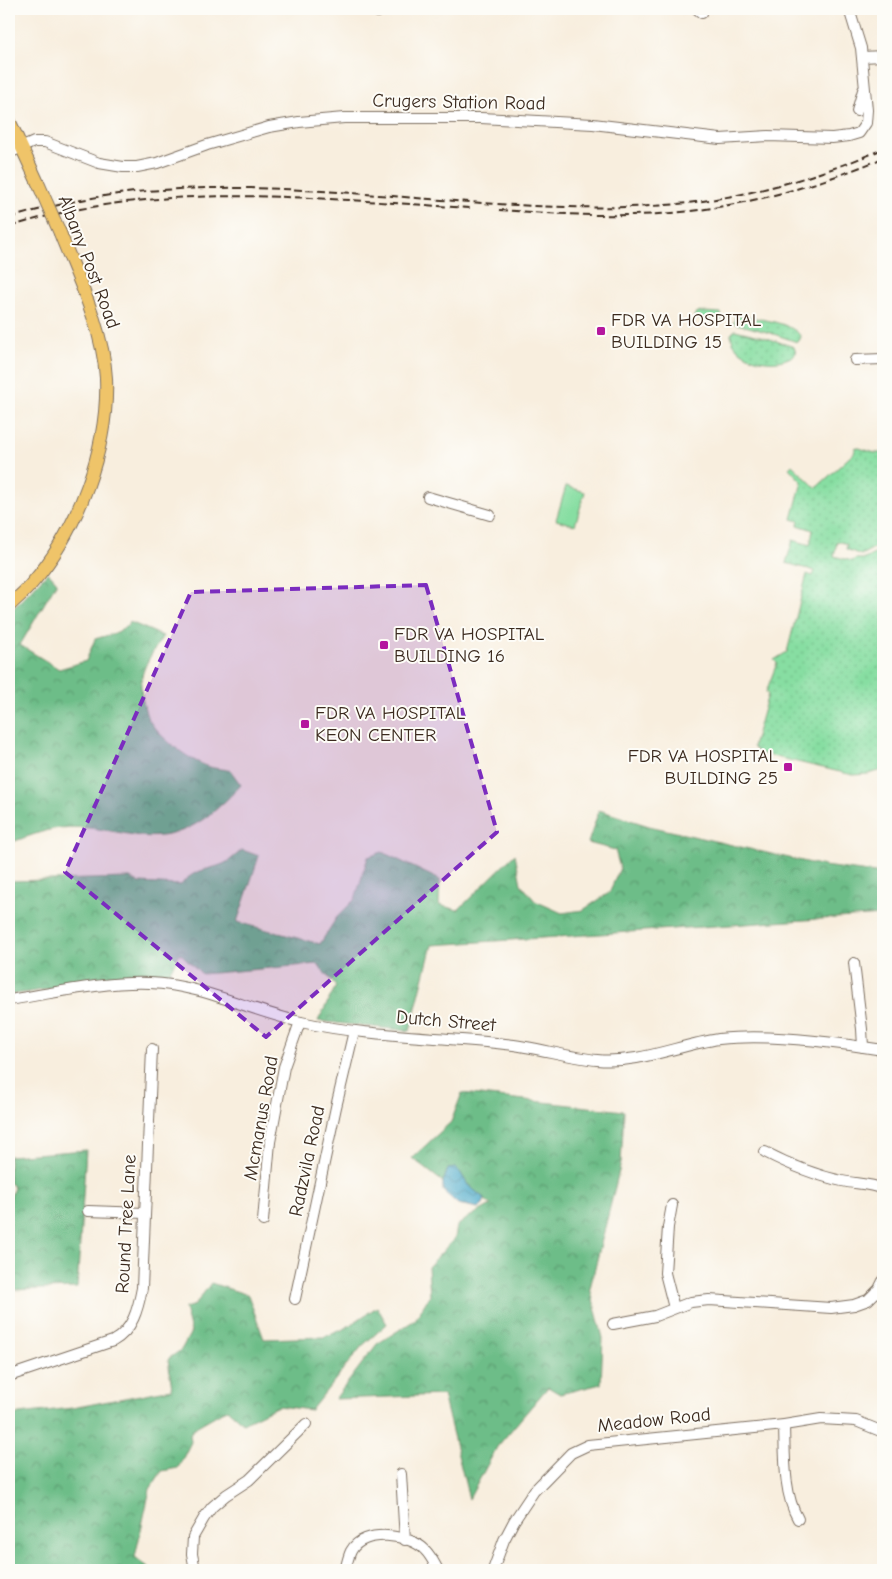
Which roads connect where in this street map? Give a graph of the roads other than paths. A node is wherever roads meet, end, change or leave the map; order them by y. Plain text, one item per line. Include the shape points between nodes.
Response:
1 (849, 9) edge
2 (883, 56) edge
3 (862, 57) junction
4 (865, 86) junction
5 (857, 111) dead end
6 (9, 120) edge
7 (15, 151) edge
8 (883, 358) edge
9 (855, 360) dead end
10 (428, 497) dead end
11 (490, 515) dead end
12 (9, 606) edge
13 (854, 963) dead end
14 (9, 1000) edge
15 (300, 1022) junction
16 (354, 1031) junction
17 (863, 1047) junction
18 (152, 1049) dead end
19 (883, 1050) edge
20 (765, 1152) dead end
21 (883, 1190) edge
22 (672, 1205) dead end
23 (88, 1211) dead end
24 (145, 1213) junction
25 (262, 1221) dead end
26 (883, 1281) edge
27 (295, 1299) dead end
28 (674, 1308) junction
29 (613, 1324) dead end
30 (9, 1376) edge
31 (306, 1424) dead end
32 (784, 1425) junction
33 (883, 1432) edge
34 (401, 1474) dead end
35 (798, 1519) dead end
36 (405, 1540) junction
37 (195, 1570) edge
38 (345, 1570) edge
39 (438, 1570) edge
40 (493, 1570) edge

1 - 3 street, Crugers Station Road
2 - 3 street
3 - 4 street, Crugers Station Road
4 - 5 street
4 - 7 street, Crugers Station Road via 866,123 859,133 841,137 720,139 593,124 481,118 344,118 269,127 136,167 99,163 45,142 34,142
6 - 7 main road, Albany Post Road
7 - 12 main road, Albany Post Road, bridge via 38,183 60,233 91,311 106,377 102,431 90,478 71,526 33,583
8 - 9 street
10 - 11 street
13 - 17 street
14 - 15 street, Dutch Street via 123,983 153,983 198,991
15 - 16 street, Dutch Street
15 - 25 street, Mcmanus Road via 284,1067 270,1142
16 - 17 street, Dutch Street via 506,1044 612,1061 742,1037
16 - 27 street, Radzvila Road
17 - 19 street, Dutch Street
18 - 24 street, Round Tree Lane
20 - 21 street via 792,1166
22 - 28 street via 665,1273
23 - 24 street
24 - 30 street, Round Tree Lane via 138,1311 122,1337
26 - 28 street via 868,1300 831,1308 709,1300
28 - 29 street via 655,1316
31 - 37 street via 249,1480 212,1507 193,1537
32 - 33 street, Meadow Road via 842,1419
32 - 35 street via 791,1508
32 - 40 street, Meadow Road via 588,1444 571,1453 534,1491 504,1540
34 - 36 street
36 - 38 street via 373,1536 361,1541 351,1551
36 - 39 street via 424,1549

